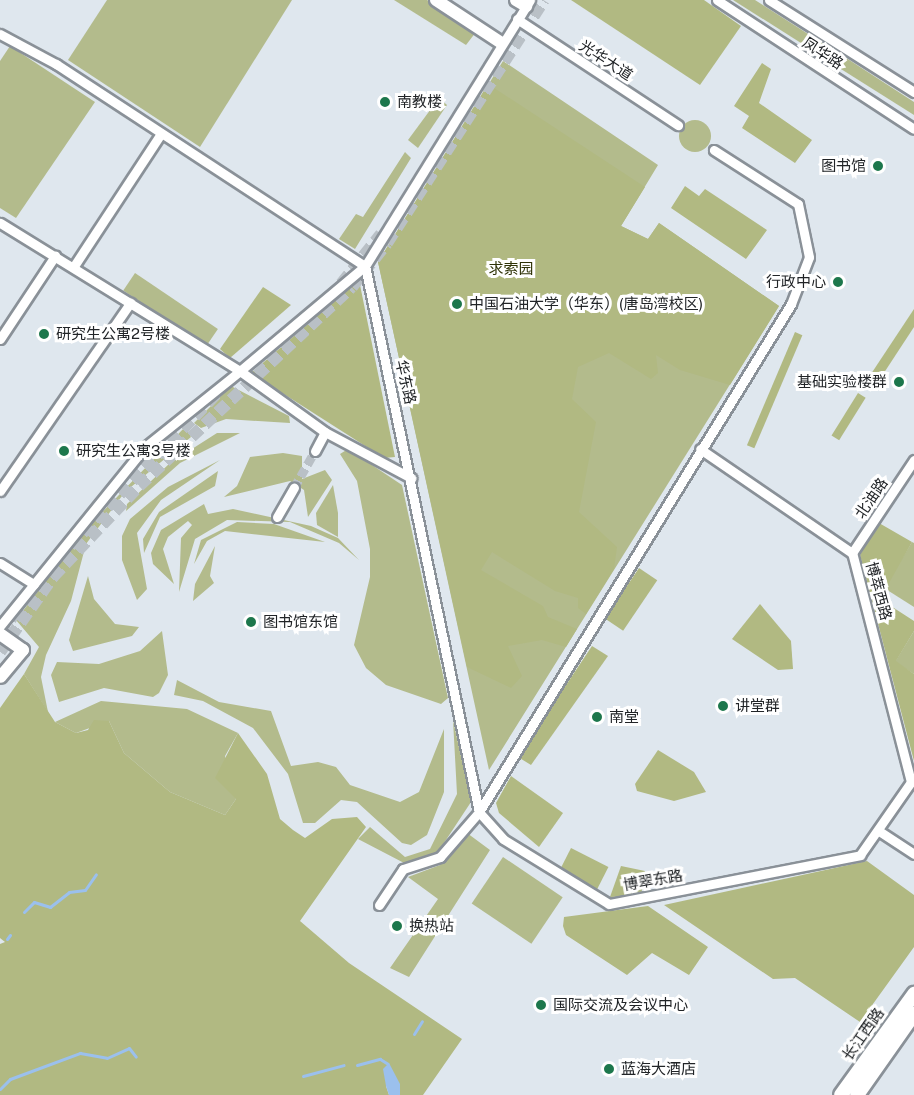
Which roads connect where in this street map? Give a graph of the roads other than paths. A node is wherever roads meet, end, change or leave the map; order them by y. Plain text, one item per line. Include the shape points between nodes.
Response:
1 (436, 0) edge
2 (717, 0) edge
3 (769, 0) edge
4 (524, 2) edge
5 (517, 19) junction
6 (2, 39) edge
7 (500, 42) junction
8 (914, 92) edge
9 (678, 125) dead end
10 (914, 129) edge
11 (160, 135) junction
12 (714, 150) dead end
13 (0, 223) edge
14 (55, 256) junction
15 (74, 266) junction
16 (365, 266) junction
17 (130, 303) junction
18 (0, 339) edge
19 (240, 371) junction
20 (325, 432) junction
21 (700, 449) junction
22 (315, 451) tunnel mouth
23 (914, 460) edge
24 (411, 478) junction
25 (294, 488) tunnel mouth
26 (0, 491) edge
27 (277, 517) dead end
28 (852, 553) junction
29 (0, 563) edge
30 (34, 584) junction
31 (0, 626) edge
32 (0, 634) edge
33 (0, 677) edge
34 (479, 812) junction
35 (879, 831) junction
36 (914, 854) edge
37 (379, 905) dead end
38 (914, 994) edge
39 (914, 1014) edge
40 (841, 1095) edge
41 (857, 1095) edge

1 - 7 street
2 - 10 street, 凤华路
3 - 8 street, 凤华路
4 - 5 street
5 - 7 street
5 - 9 street, 光华大道
6 - 11 street via 56,64
7 - 16 street
11 - 15 street
11 - 16 street
12 - 21 street via 798,204 809,257 792,304
13 - 14 street
14 - 15 street
14 - 18 street
15 - 17 street
16 - 19 street
16 - 24 street, 华东路
17 - 19 street
17 - 26 street
19 - 20 street
19 - 30 street via 145,447
20 - 22 street
20 - 24 street
21 - 28 street, 博萃西路
21 - 34 street
23 - 28 street, 北油路
24 - 34 street, 华东路
25 - 27 street
28 - 35 street, 博萃西路 via 911,782
29 - 30 street
30 - 31 street
32 - 33 street via 23,650
34 - 35 street, 博翠东路 via 503,839 609,904 860,855
34 - 37 street via 440,857 403,869
35 - 36 street
38 - 40 main road, 长江西路
39 - 41 main road, 长江西路

